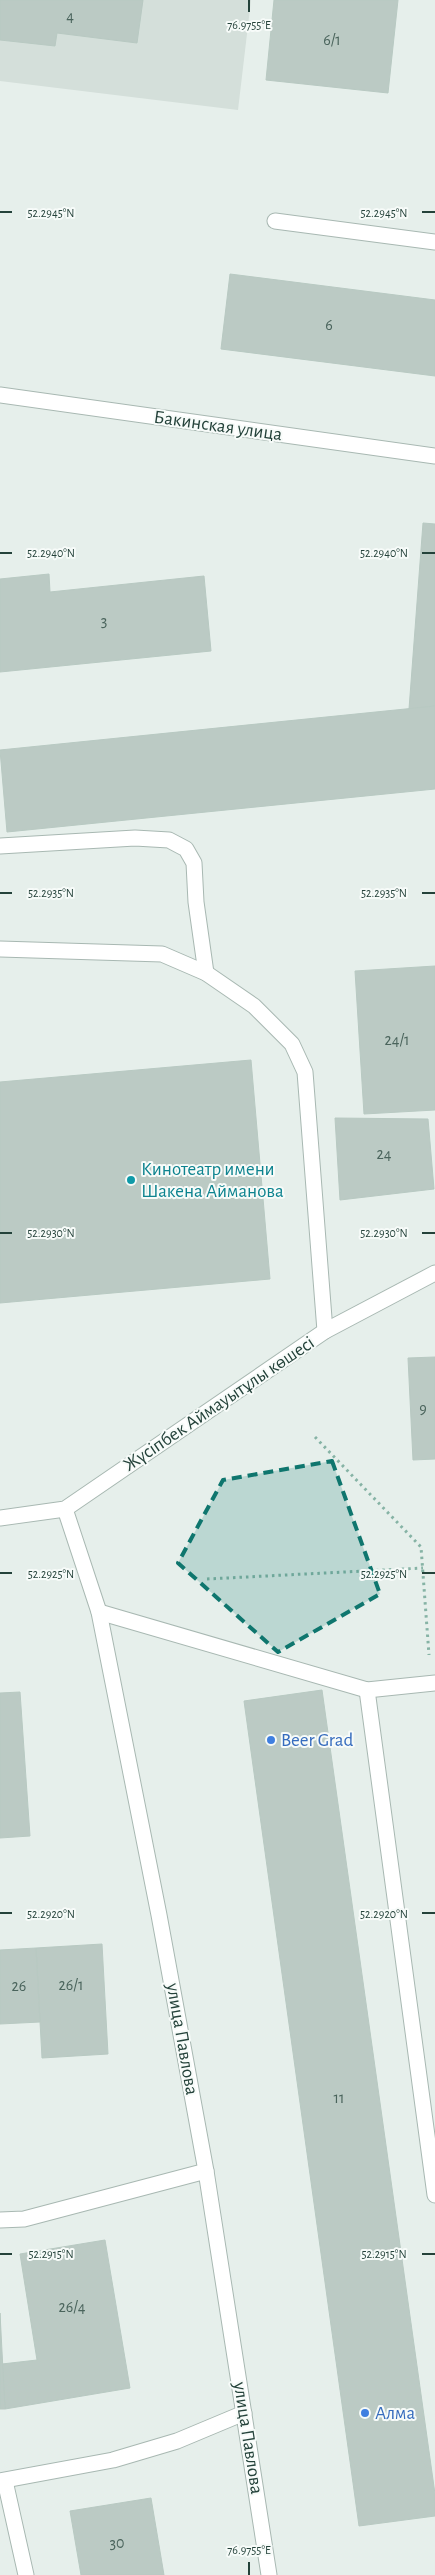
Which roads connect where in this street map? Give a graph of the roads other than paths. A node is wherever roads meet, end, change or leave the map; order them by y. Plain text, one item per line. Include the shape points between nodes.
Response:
1 (275, 221) dead end
2 (435, 242) edge
3 (0, 395) edge
4 (435, 456) edge
5 (0, 846) edge
6 (0, 949) edge
7 (206, 973) junction
8 (435, 1273) edge
9 (325, 1331) junction
10 (65, 1509) junction
11 (0, 1518) edge
12 (99, 1612) junction
13 (433, 1683) edge
14 (367, 1690) junction
15 (206, 2171) junction
16 (435, 2195) edge
17 (0, 2220) edge
18 (244, 2413) junction
19 (2, 2481) edge
20 (26, 2575) edge
21 (269, 2575) edge

1 - 2 street
3 - 4 street, Бакинская улица
5 - 7 street via 135,838 169,840 186,849 194,863
6 - 7 street via 162,954
7 - 9 street via 254,1006 292,1044 305,1072
8 - 9 street, Жүсіпбек Аймауытұлы көшесі
9 - 10 street, Жүсіпбек Аймауытұлы көшесі
10 - 11 street, Жүсіпбек Аймауытұлы көшесі
10 - 12 street, улица Павлова
12 - 14 street
12 - 15 street, улица Павлова
13 - 14 street
14 - 16 street
15 - 17 street via 24,2219
15 - 18 street, улица Павлова
18 - 19 street via 177,2441 113,2460
18 - 21 street, улица Павлова
19 - 20 street

